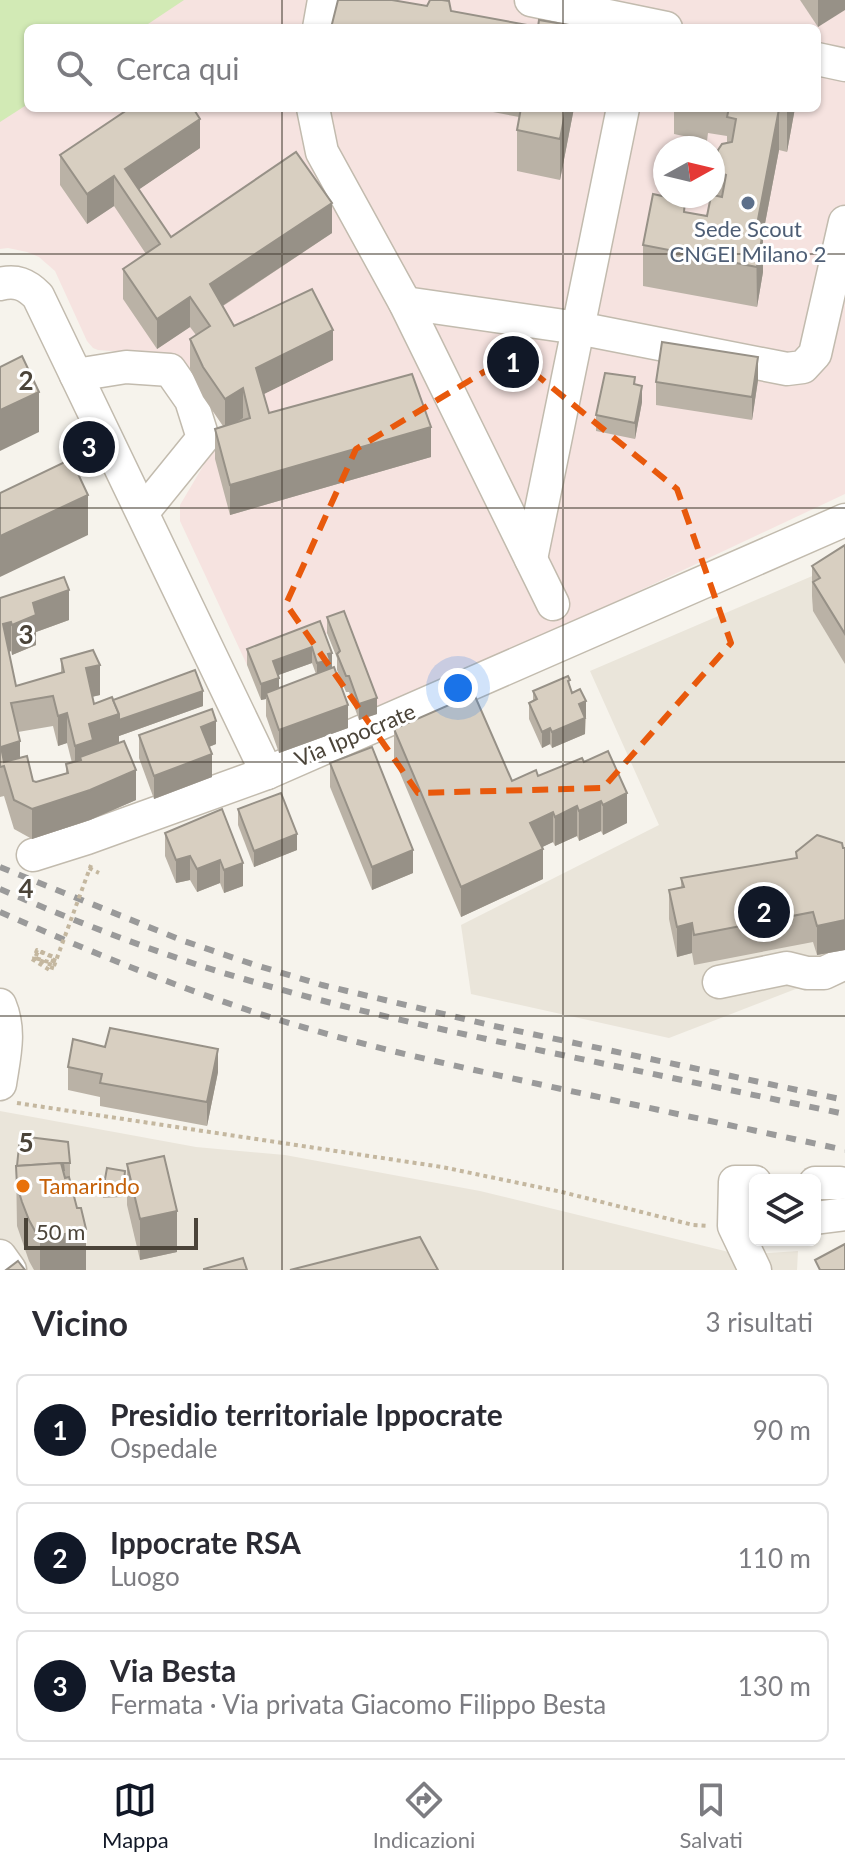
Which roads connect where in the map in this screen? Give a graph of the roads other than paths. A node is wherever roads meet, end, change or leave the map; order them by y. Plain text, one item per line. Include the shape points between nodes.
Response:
1 (324, 0) edge
2 (531, 0) edge
3 (647, 20) edge
4 (320, 24) edge
5 (821, 60) edge
6 (845, 65) edge
7 (314, 112) edge
8 (622, 112) edge
9 (845, 222) edge
10 (0, 284) edge
11 (405, 303) junction
12 (578, 328) junction
13 (76, 375) junction
14 (143, 512) junction
15 (845, 520) edge
16 (531, 559) junction
17 (553, 604) dead end
18 (267, 773) junction
19 (33, 855) dead end
20 (845, 963) edge
21 (719, 982) dead end
22 (0, 1005) edge
23 (6, 1093) edge
24 (749, 1182) edge
25 (845, 1214) edge
26 (821, 1217) edge
27 (744, 1225) edge
28 (0, 1256) edge
29 (0, 1269) edge
30 (9, 1270) edge
31 (755, 1270) edge

1 - 4 street
2 - 3 street
5 - 6 street
7 - 11 street via 322,152
8 - 12 street
9 - 12 street via 815,354 803,367 787,369
10 - 13 street via 20,283 38,296
11 - 12 street
11 - 16 street
12 - 16 street
13 - 14 street
13 - 14 street via 126,367 170,370 191,400 203,438
14 - 18 street
15 - 18 street, Via Ippocrate
16 - 17 street
18 - 19 street, Via Ippocrate
20 - 21 street via 824,973 787,968
22 - 23 street via 6,1032
24 - 27 street via 735,1182
25 - 26 street
27 - 31 street
28 - 30 street
29 - 30 street

